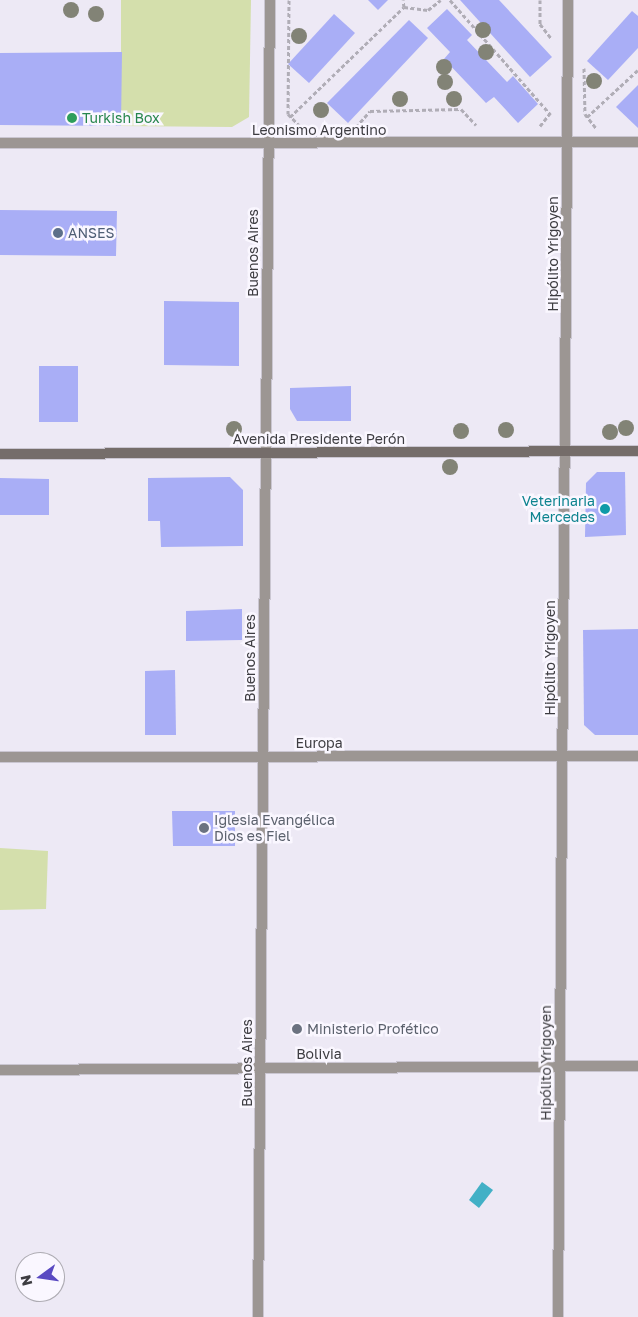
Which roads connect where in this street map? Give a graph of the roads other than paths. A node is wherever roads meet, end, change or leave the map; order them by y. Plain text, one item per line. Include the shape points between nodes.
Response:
1 (270, 0) edge
2 (568, 0) edge
3 (567, 142) junction
4 (638, 142) edge
5 (0, 143) edge
6 (268, 144) junction
7 (638, 451) edge
8 (265, 453) junction
9 (565, 453) junction
10 (0, 454) edge
11 (638, 756) edge
12 (0, 757) edge
13 (263, 757) junction
14 (563, 757) junction
15 (560, 1066) junction
16 (638, 1066) edge
17 (260, 1068) junction
18 (0, 1070) edge
19 (258, 1317) edge
20 (558, 1317) edge

1 - 6 street, Buenos Aires
2 - 3 street, Hipólito Yrigoyen
3 - 4 street, Leonismo Argentino
3 - 6 street, Leonismo Argentino
3 - 9 street, Hipólito Yrigoyen
5 - 6 street, Leonismo Argentino
6 - 8 street, Buenos Aires
7 - 9 main road, Avenida Presidente Perón
8 - 9 main road, Avenida Presidente Perón
8 - 10 main road, Avenida Presidente Perón
8 - 13 street, Buenos Aires
9 - 14 street, Hipólito Yrigoyen
11 - 14 street, Europa
12 - 13 street, Europa
13 - 14 street, Europa
13 - 17 street, Buenos Aires
14 - 15 street, Hipólito Yrigoyen
15 - 16 street, Bolivia
15 - 17 street, Bolivia
15 - 20 street, Hipólito Yrigoyen
17 - 18 street, Bolivia
17 - 19 street, Buenos Aires

